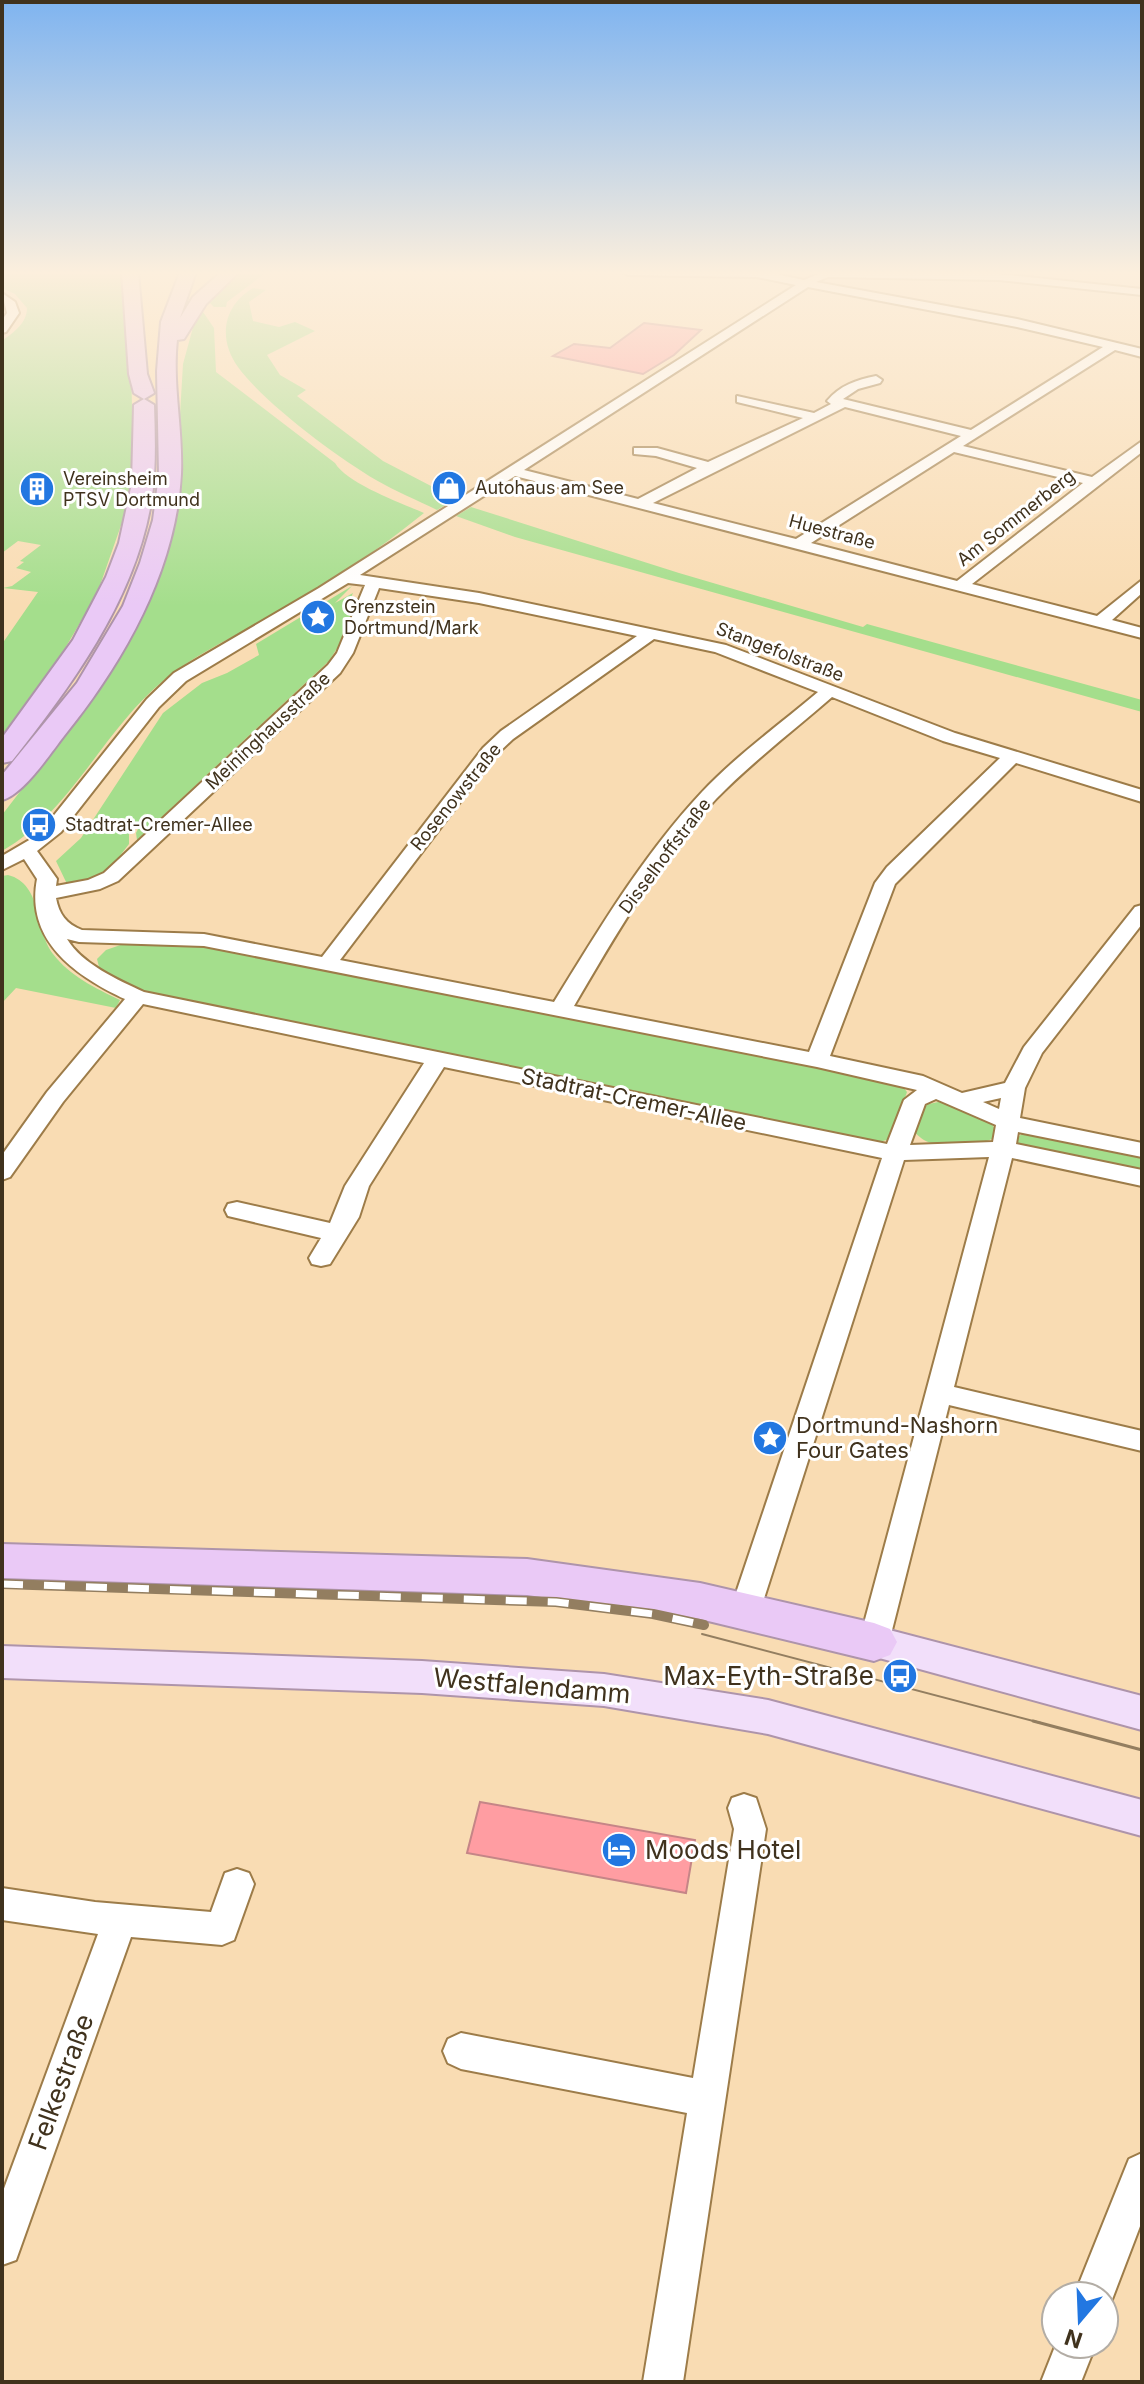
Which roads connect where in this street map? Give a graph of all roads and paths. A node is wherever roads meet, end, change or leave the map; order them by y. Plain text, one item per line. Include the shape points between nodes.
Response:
1 (141, 383) edge
2 (145, 383) edge
3 (167, 383) edge
4 (650, 383) edge
5 (861, 383) edge
6 (1055, 383) edge
7 (144, 393) junction
8 (742, 399) dead end
9 (843, 403) junction
10 (816, 417) junction
11 (975, 435) junction
12 (1142, 445) edge
13 (953, 448) junction
14 (639, 451) dead end
15 (706, 466) junction
16 (513, 471) junction
17 (1095, 482) junction
18 (640, 504) junction
19 (799, 544) junction
20 (346, 578) junction
21 (374, 582) junction
22 (1142, 585) edge
23 (960, 586) junction
24 (1099, 623) junction
25 (653, 632) junction
26 (1142, 633) edge
27 (829, 691) junction
28 (1013, 756) junction
29 (15, 760) edge
30 (2, 792) edge
31 (1142, 796) edge
32 (2, 808) edge
33 (25, 852) junction
34 (2, 864) edge
35 (46, 892) junction
36 (1142, 911) edge
37 (51, 916) junction
38 (120, 937) junction
39 (327, 964) junction
40 (87, 969) junction
41 (138, 997) junction
42 (561, 1009) junction
43 (438, 1059) junction
44 (817, 1060) junction
45 (1014, 1088) junction
46 (935, 1090) junction
47 (960, 1101) junction
48 (1007, 1136) junction
49 (1142, 1150) edge
50 (895, 1153) junction
51 (2, 1172) edge
52 (1142, 1178) edge
53 (237, 1210) dead end
54 (336, 1233) junction
55 (321, 1258) dead end
56 (939, 1393) junction
57 (1142, 1441) edge
58 (2, 1561) edge
59 (745, 1611) junction
60 (874, 1642) junction
61 (2, 1662) edge
62 (1142, 1713) edge
63 (744, 1808) dead end
64 (1142, 1818) edge
65 (237, 1884) dead end
66 (2, 1904) edge
67 (121, 1918) junction
68 (461, 2051) dead end
69 (709, 2099) junction
70 (1142, 2172) edge
71 (2, 2246) edge
72 (1100, 2280) edge
73 (1070, 2360) edge
74 (663, 2382) edge
75 (1061, 2382) edge

1 - 7 highway
2 - 7 highway
3 - 29 highway via 170,476 152,559 130,612 74,707
4 - 16 street
5 - 9 street via 834,401
6 - 11 street
7 - 29 highway via 143,480 125,559 87,639
8 - 10 street
9 - 10 street
9 - 11 street
10 - 15 street
11 - 13 street
12 - 17 street, Am Sommerberg via 1121,469
13 - 17 street, Am Sommerberg
13 - 19 street
14 - 15 street
15 - 18 street
16 - 18 street, Huestraße
16 - 20 street
17 - 23 street, Am Sommerberg
18 - 19 street, Huestraße
19 - 23 street, Huestraße
20 - 21 street, Stangefolstraße
20 - 33 street via 180,677 153,703 54,828
21 - 25 street, Stangefolstraße
21 - 35 street, Meininghausstraße via 334,669 111,877
22 - 24 street
23 - 24 street, Huestraße
24 - 26 street, Huestraße
25 - 27 street, Stangefolstraße via 720,648
25 - 39 street, Rosenowstraße via 489,752
27 - 28 street, Stangefolstraße
27 - 42 street, Disselhoffstraße via 722,784 679,830
28 - 31 street, Stangefolstraße
28 - 44 street via 885,883
29 - 30 highway
29 - 32 highway via 21,787
33 - 34 street
33 - 35 street, Stadtrat-Cremer-Allee via 47,879
34 - 35 street via 21,871
35 - 37 street, Stadtrat-Cremer-Allee
36 - 45 street via 1032,1052
37 - 38 street, Stadtrat-Cremer-Allee via 79,936
37 - 40 street, Stadtrat-Cremer-Allee via 54,936
38 - 39 street, Stadtrat-Cremer-Allee via 204,940
38 - 40 street via 94,953
39 - 42 street, Stadtrat-Cremer-Allee
40 - 41 street, Stadtrat-Cremer-Allee
41 - 43 street, Stadtrat-Cremer-Allee
41 - 51 street via 55,1097
42 - 44 street, Stadtrat-Cremer-Allee
43 - 50 street, Stadtrat-Cremer-Allee
43 - 54 street via 357,1186
44 - 46 street, Stadtrat-Cremer-Allee
45 - 47 street
45 - 48 street
46 - 47 street, Stadtrat-Cremer-Allee
46 - 50 street via 915,1100
47 - 48 street, Stadtrat-Cremer-Allee
48 - 49 street, Stadtrat-Cremer-Allee
48 - 50 street, Stadtrat-Cremer-Allee
48 - 52 street, Stadtrat-Cremer-Allee
48 - 56 street
50 - 59 street
53 - 54 street
54 - 55 street
56 - 57 street
56 - 60 street
58 - 59 highway via 527,1577
59 - 60 highway
60 - 62 main road
61 - 64 main road, Westfalendamm via 422,1677 604,1690 768,1717
63 - 69 street via 750,1829
65 - 67 street via 222,1929
66 - 67 street
67 - 71 street, Felkestraße
68 - 69 street
69 - 74 street
70 - 72 street
73 - 75 street

